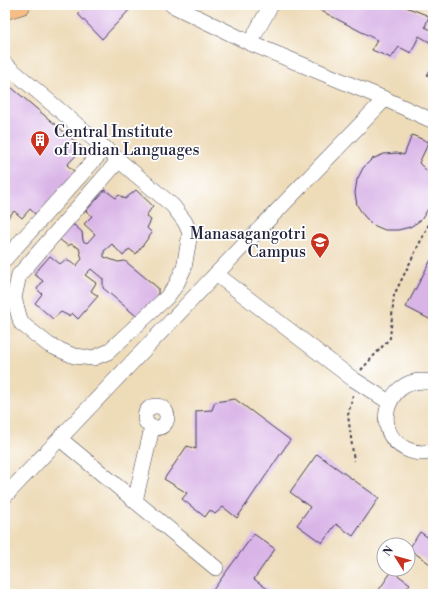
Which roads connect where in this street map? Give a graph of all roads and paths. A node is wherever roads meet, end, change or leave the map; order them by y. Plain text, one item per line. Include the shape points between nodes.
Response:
1 (21, 5) edge
2 (172, 5) edge
3 (271, 5) edge
4 (5, 10) edge
5 (250, 43) junction
6 (6, 66) edge
7 (385, 99) junction
8 (433, 121) edge
9 (105, 148) junction
10 (119, 160) junction
11 (433, 216) edge
12 (5, 259) edge
13 (216, 274) junction
14 (353, 379) junction
15 (433, 383) edge
16 (389, 402) junction
17 (152, 428) dead end
18 (60, 439) junction
19 (433, 451) edge
20 (354, 461) dead end
21 (5, 496) edge
22 (135, 501) junction
23 (216, 568) dead end

1 - 4 main road
2 - 5 lane
3 - 5 lane
5 - 7 lane
6 - 9 lane
7 - 8 lane
7 - 13 lane
9 - 10 lane
9 - 12 lane
10 - 10 lane via 173,206 185,222 190,233 184,268 167,297 108,352 93,358 74,356 49,345 21,323 14,298 19,275
11 - 14 path via 394,295 390,338
13 - 14 lane
13 - 18 lane
14 - 16 lane
14 - 20 path via 353,395 348,414
15 - 16 lane via 415,381 404,385 395,392
16 - 19 lane via 386,422 394,440 410,451
17 - 22 lane
18 - 21 lane
18 - 22 lane
22 - 23 lane

